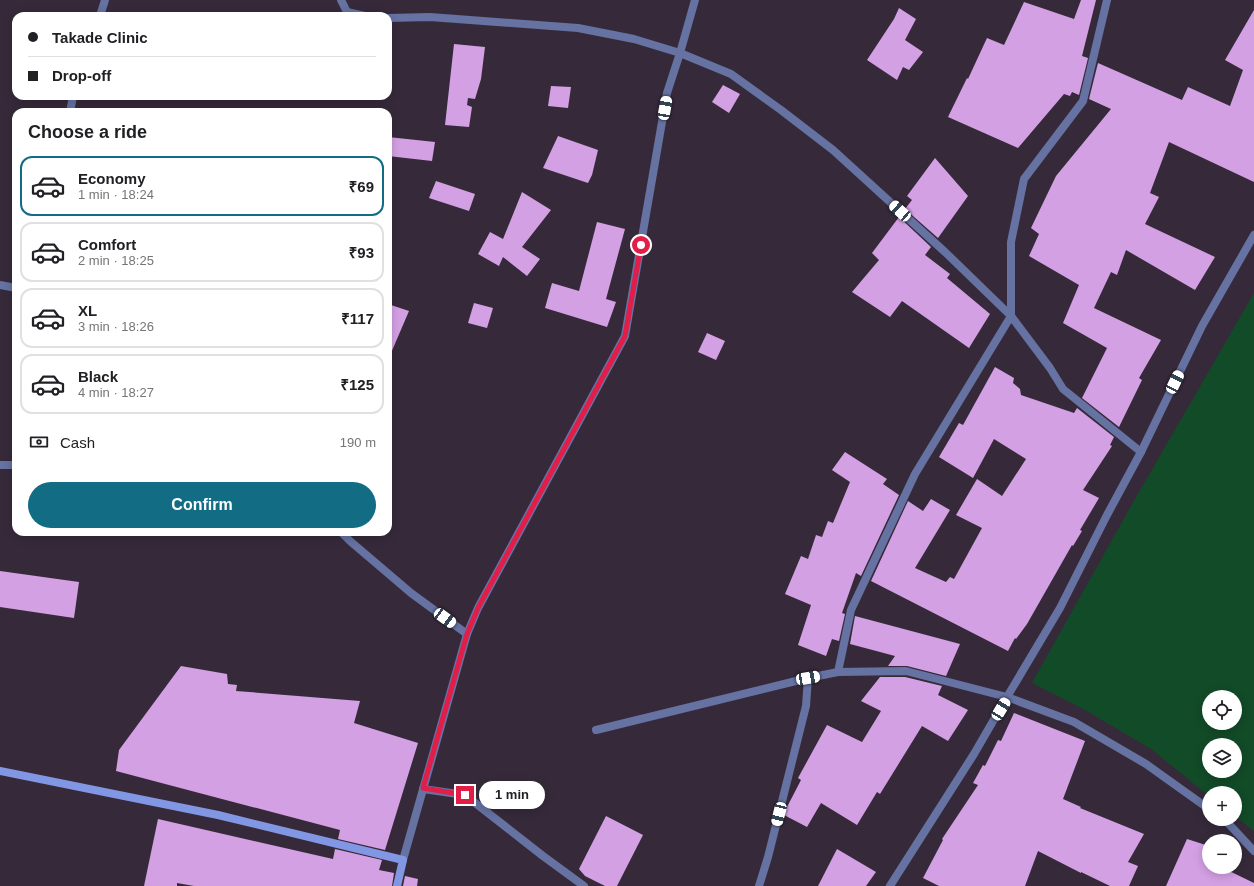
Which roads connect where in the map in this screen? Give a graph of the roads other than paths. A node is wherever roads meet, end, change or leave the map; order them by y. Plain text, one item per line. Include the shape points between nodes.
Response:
1 (105, 0) edge
2 (341, 0) edge
3 (695, 0) edge
4 (1107, 0) edge
5 (101, 12) edge
6 (347, 12) edge
7 (392, 18) edge
8 (680, 53) junction
9 (1254, 235) edge
10 (0, 285) edge
11 (12, 287) edge
12 (1011, 316) junction
13 (1141, 452) junction
14 (0, 465) edge
15 (12, 465) edge
16 (345, 536) edge
17 (467, 634) junction
18 (838, 672) junction
19 (808, 678) junction
20 (1007, 697) junction
21 (596, 730) dead end
22 (0, 771) edge
23 (423, 788) junction
24 (1202, 804) edge
25 (1231, 826) edge
26 (1254, 851) edge
27 (403, 860) junction
28 (397, 886) edge
29 (584, 886) edge
30 (759, 886) edge
31 (890, 886) edge

1 - 5 street
2 - 6 street
3 - 8 street
4 - 12 street via 1083,101 1024,179 1011,242
7 - 8 street via 430,17 578,28 634,39
8 - 12 street via 731,74 833,150
8 - 17 street via 667,93 625,336 478,608
9 - 13 street via 1202,326
10 - 11 street
12 - 13 street via 1063,389
12 - 18 street via 915,474 851,610
13 - 20 street via 1060,608
14 - 15 street
16 - 17 street via 411,593
17 - 23 street
18 - 19 street
18 - 20 street via 906,671
19 - 21 street
19 - 30 street via 806,706
20 - 24 street via 1074,722 1146,764
20 - 31 street
22 - 27 street via 218,815
23 - 27 street
23 - 29 street via 465,795
25 - 26 street
27 - 28 street

